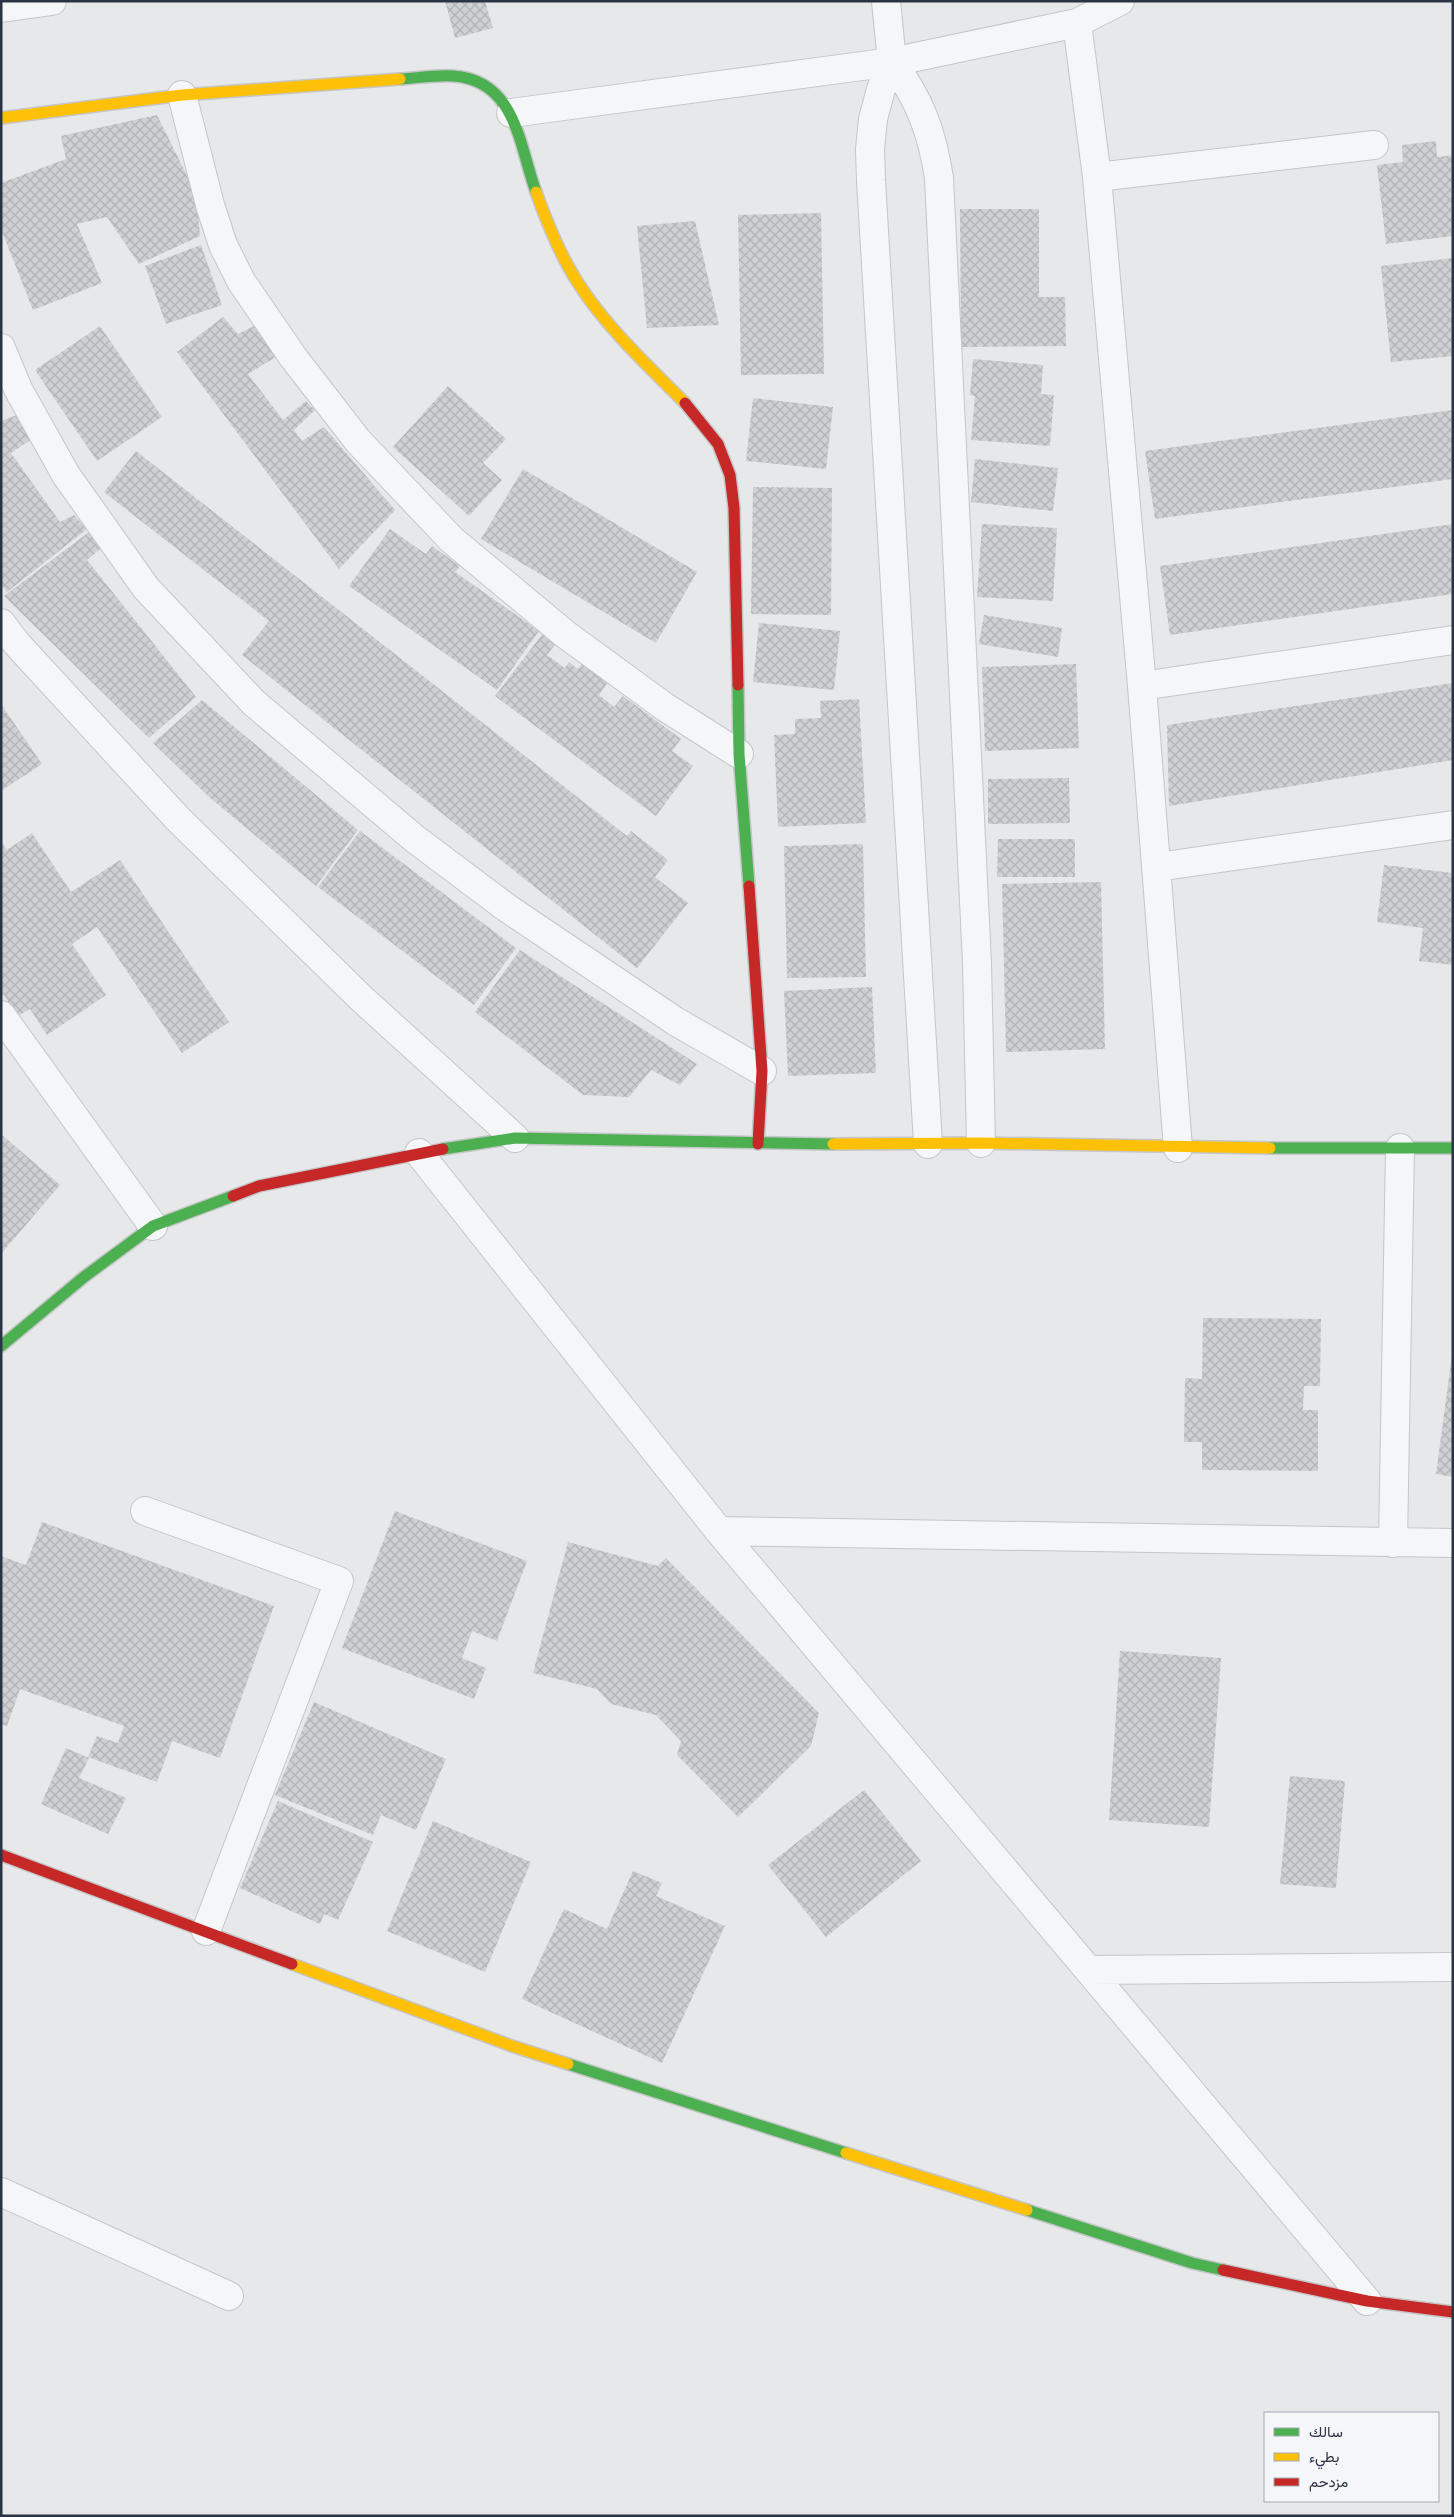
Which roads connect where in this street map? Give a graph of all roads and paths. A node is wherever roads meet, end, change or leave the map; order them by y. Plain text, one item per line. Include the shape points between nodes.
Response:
1 (52, 1) edge
2 (886, 1) edge
3 (1120, 1) edge
4 (1, 8) edge
5 (1077, 23) junction
6 (892, 62) junction
7 (182, 95) junction
8 (511, 113) junction
9 (1, 118) edge
10 (1374, 145) dead end
11 (1097, 177) junction
12 (1, 348) edge
13 (1, 623) edge
14 (1453, 640) edge
15 (1142, 686) junction
16 (739, 754) junction
17 (1453, 825) edge
18 (1157, 867) junction
19 (1, 1016) edge
20 (762, 1071) junction
21 (515, 1138) junction
22 (981, 1143) junction
23 (758, 1144) junction
24 (928, 1144) junction
25 (1178, 1148) junction
26 (1400, 1148) junction
27 (1453, 1148) edge
28 (419, 1153) junction
29 (153, 1226) junction
30 (1, 1346) edge
31 (145, 1511) dead end
32 (719, 1531) junction
33 (1393, 1543) junction
34 (1453, 1543) edge
35 (1, 1855) edge
36 (206, 1931) junction
37 (1453, 1967) edge
38 (1090, 1970) junction
39 (1, 2192) edge
40 (229, 2296) dead end
41 (1367, 2301) junction
42 (1453, 2312) edge

1 - 4 street
2 - 6 street
3 - 5 street
5 - 6 street
5 - 11 street
6 - 8 street
6 - 22 street via 907,83 929,128 939,178 976,944
6 - 24 street via 873,119 871,180
7 - 8 street via 460,76 476,79 490,88
7 - 9 street
7 - 16 street via 210,205 241,281 293,357 358,441 452,540 565,634 665,707
8 - 16 street via 558,250 589,300 627,346 696,414 724,457 732,482 734,508
10 - 11 street
11 - 15 street
12 - 20 street via 18,388 71,483 146,588 254,703 415,839 507,908 676,1021
13 - 21 street via 178,819 360,998
14 - 15 street
15 - 18 street
16 - 20 street
17 - 18 street
18 - 25 street
19 - 29 street
20 - 23 street
21 - 23 street
21 - 28 street
22 - 24 street
22 - 25 street
23 - 24 street
25 - 26 street
26 - 27 street
26 - 33 street
28 - 29 street via 259,1186
28 - 32 street
29 - 30 street via 84,1277
31 - 36 street via 339,1581
32 - 33 street
32 - 38 street
33 - 34 street
35 - 36 street
36 - 41 street via 512,2046 1192,2264
37 - 38 street
38 - 41 street
39 - 40 street
41 - 42 street

